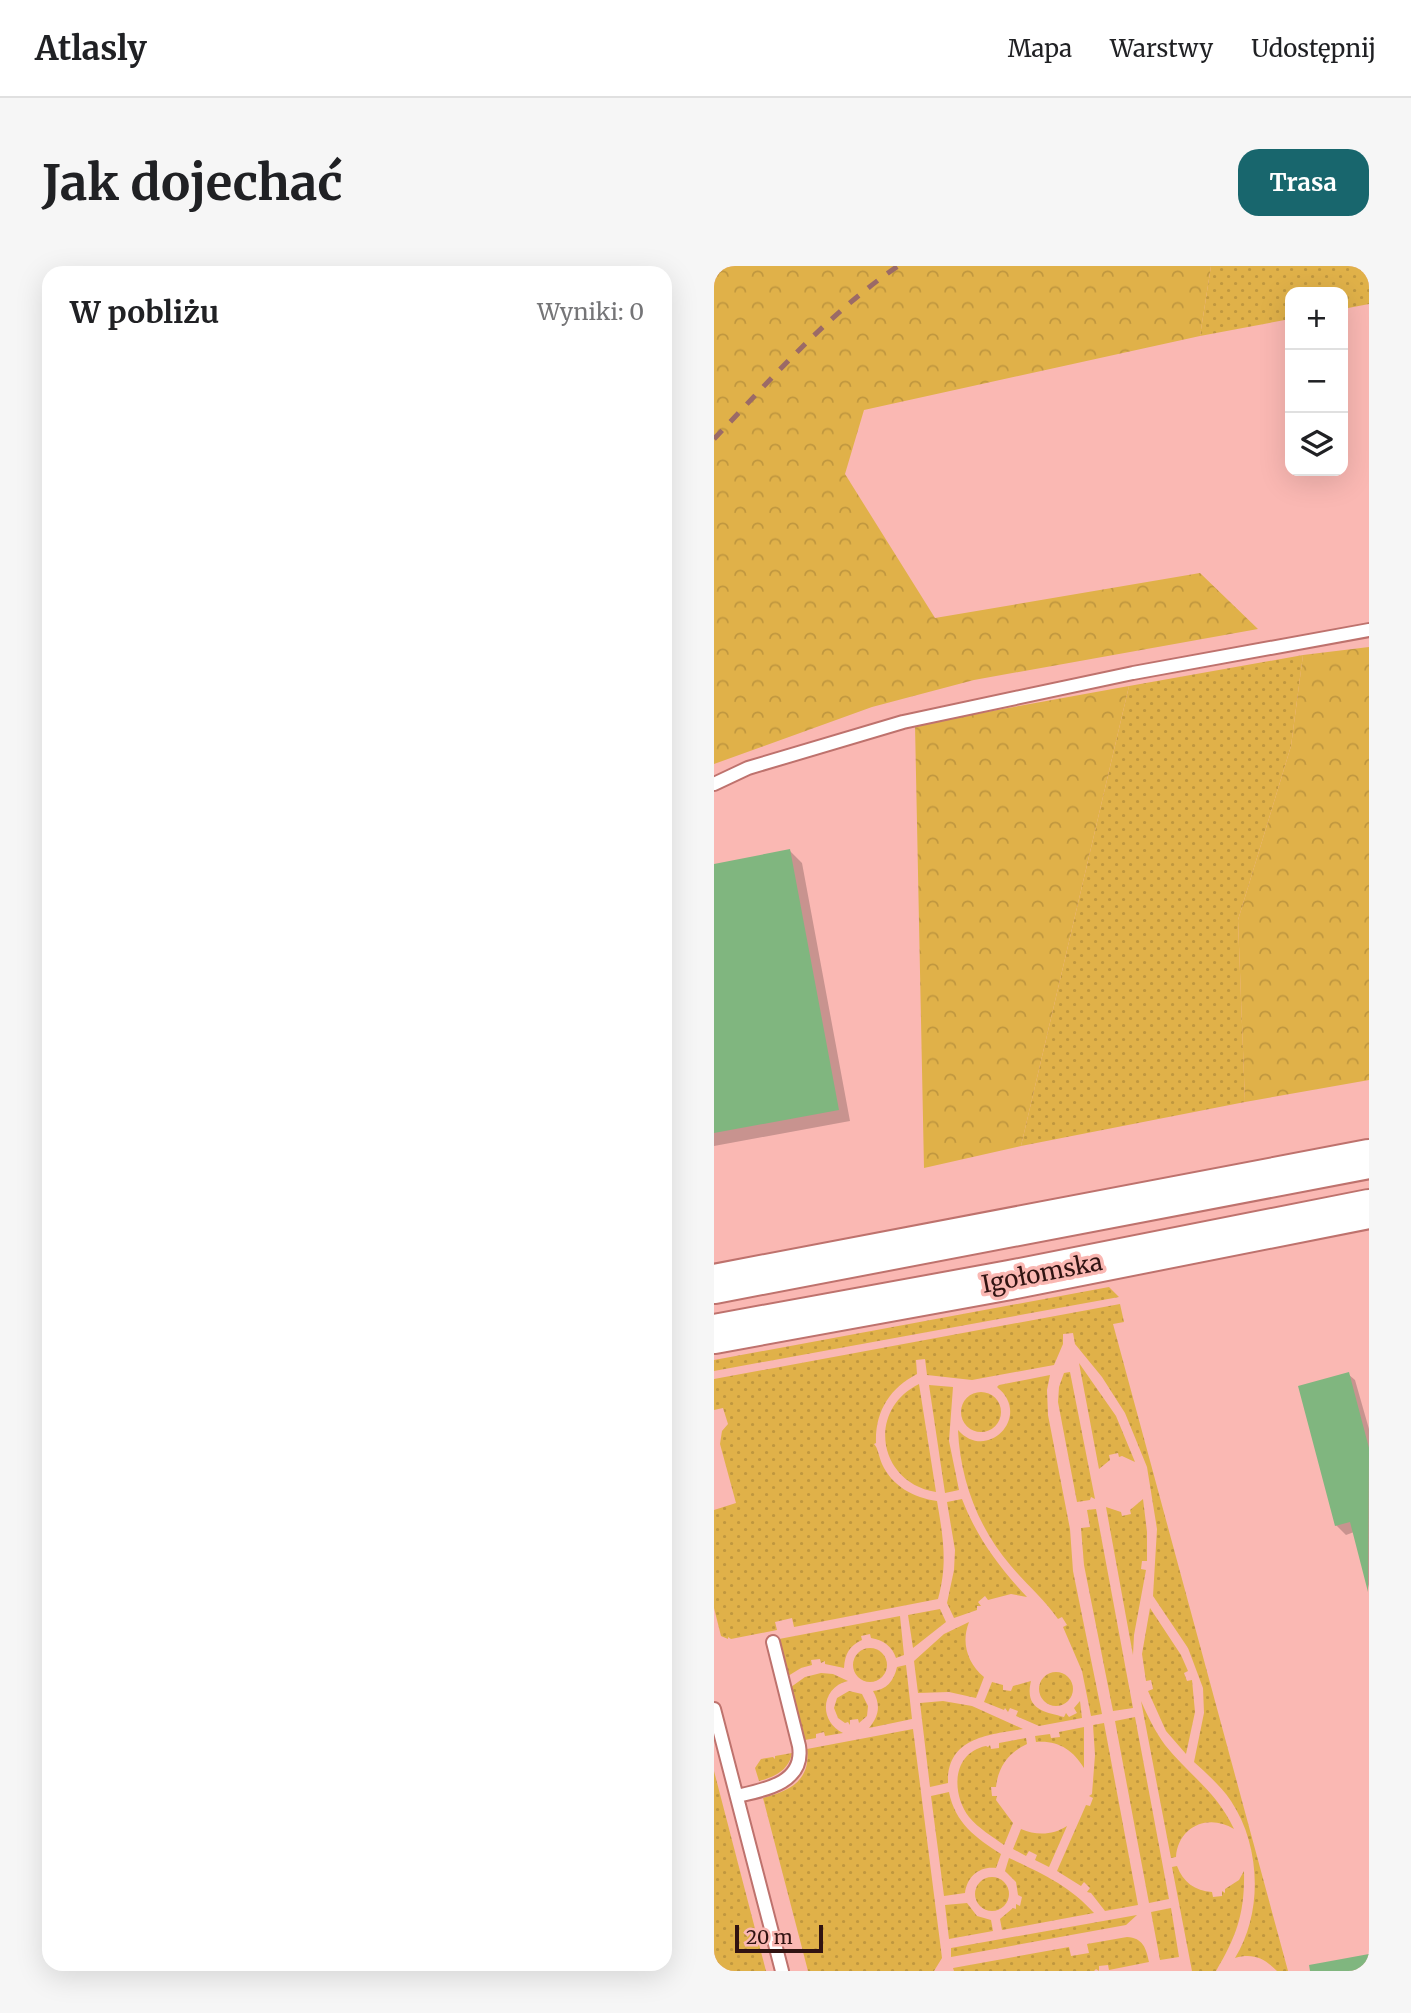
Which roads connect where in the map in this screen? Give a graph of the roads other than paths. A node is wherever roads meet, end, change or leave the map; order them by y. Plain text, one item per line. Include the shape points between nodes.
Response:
1 (1369, 629) edge
2 (714, 784) edge
3 (1369, 1159) edge
4 (1369, 1209) edge
5 (714, 1284) edge
6 (714, 1334) edge
7 (773, 1642) dead end
8 (714, 1709) edge
9 (737, 1796) junction
10 (782, 1971) edge

1 - 2 lane via 903,722 748,768
3 - 5 main road, Igołomska
4 - 6 main road, Igołomska
7 - 9 lane via 800,1762 781,1782
8 - 9 lane
9 - 10 lane

